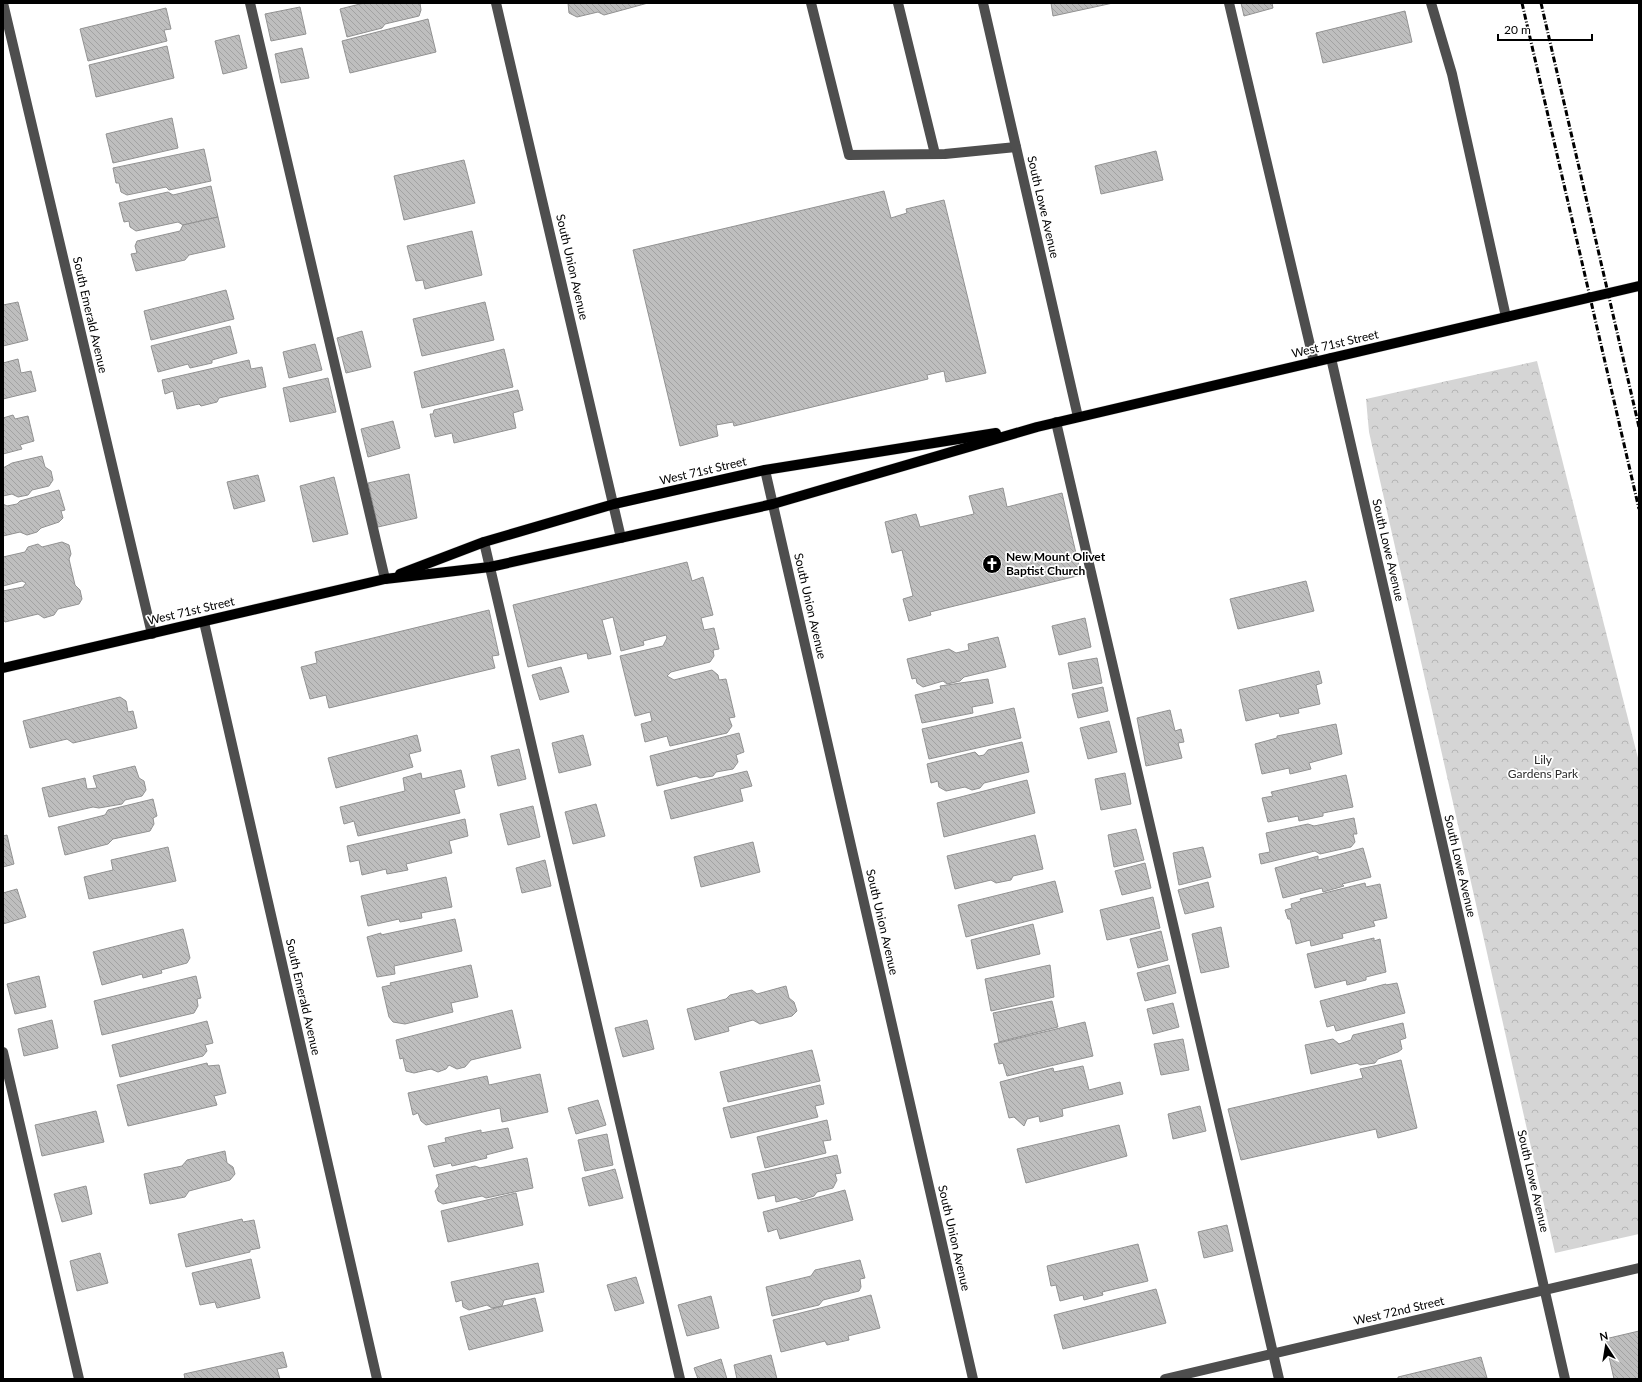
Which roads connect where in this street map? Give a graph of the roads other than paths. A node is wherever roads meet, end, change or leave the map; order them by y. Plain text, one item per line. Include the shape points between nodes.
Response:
1 (3, 3) edge
2 (250, 3) edge
3 (496, 3) edge
4 (811, 3) edge
5 (898, 3) edge
6 (983, 3) edge
7 (1229, 3) edge
8 (1431, 3) edge
9 (1016, 147) junction
10 (935, 154) junction
11 (1639, 286) edge
12 (1506, 317) junction
13 (1331, 358) junction
14 (1314, 362) junction
15 (1078, 417) junction
16 (1056, 422) junction
17 (1037, 427) junction
18 (765, 470) junction
19 (614, 504) junction
20 (773, 504) junction
21 (621, 538) junction
22 (484, 542) junction
23 (490, 567) junction
24 (385, 579) junction
25 (204, 622) junction
26 (152, 634) junction
27 (3, 668) edge
28 (3, 1052) edge
29 (1639, 1268) edge
30 (1544, 1290) junction
31 (1272, 1354) junction
32 (79, 1379) edge
33 (377, 1379) edge
34 (680, 1379) edge
35 (973, 1379) edge
36 (1165, 1379) edge
37 (1279, 1379) edge
38 (1565, 1379) edge

1 - 26 street, South Emerald Avenue
2 - 24 street
3 - 19 street, South Union Avenue
4 - 10 street via 849,156
5 - 10 street
6 - 9 street, South Lowe Avenue
7 - 14 street
8 - 12 street via 1452,74
9 - 10 street
9 - 15 street, South Lowe Avenue
11 - 12 main road, West 71st Street
12 - 13 main road, West 71st Street
13 - 14 main road, West 71st Street
13 - 30 street, South Lowe Avenue
14 - 15 main road, West 71st Street
15 - 16 main road, West 71st Street
16 - 17 main road, West 71st Street
16 - 31 street
17 - 18 main road, West 71st Street
17 - 20 main road, West 71st Street
18 - 19 main road, West 71st Street
18 - 20 street, South Union Avenue
19 - 21 street, South Union Avenue
19 - 22 main road, West 71st Street
20 - 21 main road, West 71st Street
20 - 35 street, South Union Avenue
21 - 23 main road, West 71st Street
22 - 23 street
22 - 24 main road, West 71st Street
23 - 24 main road, West 71st Street
23 - 34 street
24 - 25 main road, West 71st Street
25 - 26 main road, West 71st Street
25 - 33 street, South Emerald Avenue
26 - 27 main road, West 71st Street
28 - 32 street
29 - 30 street, West 72nd Street
30 - 31 street, West 72nd Street
30 - 38 street, South Lowe Avenue
31 - 36 street, West 72nd Street
31 - 37 street

